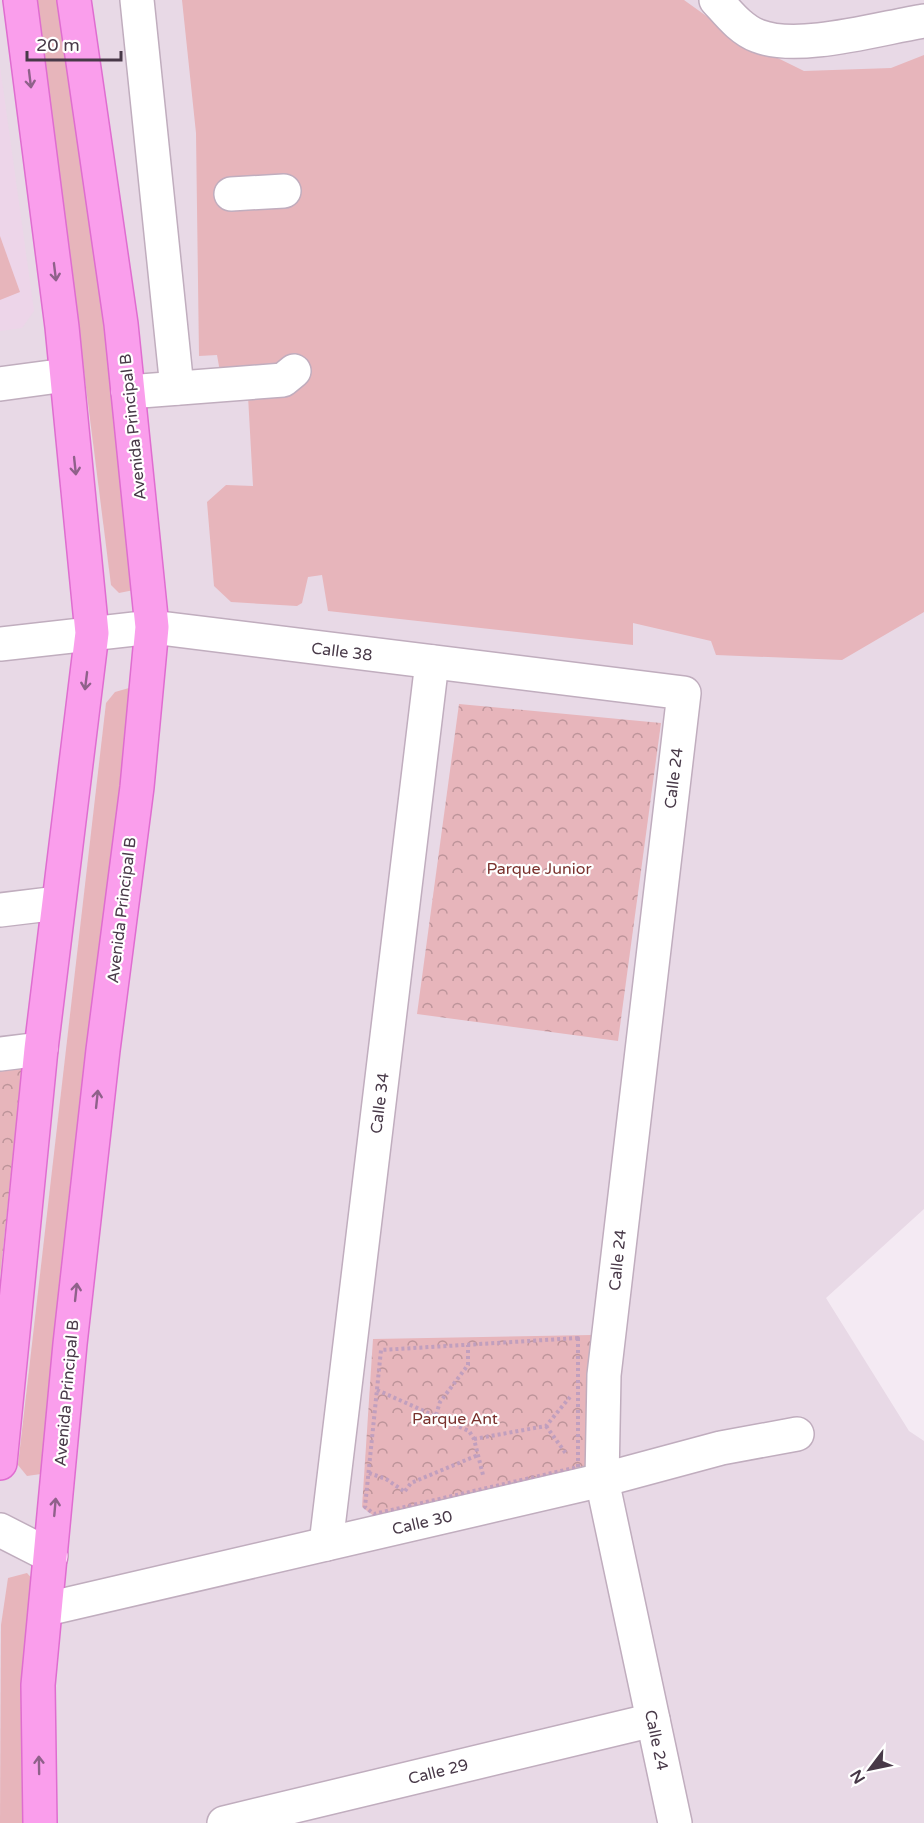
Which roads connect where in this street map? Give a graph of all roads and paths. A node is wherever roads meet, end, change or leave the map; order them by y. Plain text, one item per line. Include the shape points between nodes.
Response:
1 (20, 0) edge
2 (74, 0) edge
3 (137, 0) edge
4 (716, 0) edge
5 (924, 21) edge
6 (284, 191) dead end
7 (231, 194) dead end
8 (294, 371) dead end
9 (66, 375) junction
10 (0, 384) edge
11 (177, 388) junction
12 (128, 392) junction
13 (152, 627) junction
14 (92, 633) junction
15 (0, 644) edge
16 (432, 662) junction
17 (684, 693) joint
18 (58, 903) junction
19 (0, 910) edge
20 (40, 1049) junction
21 (0, 1054) edge
22 (578, 1338) dead end
23 (468, 1345) junction
24 (578, 1387) dead end
25 (377, 1390) junction
26 (436, 1415) junction
27 (546, 1426) junction
28 (797, 1434) dead end
29 (474, 1439) junction
30 (478, 1455) junction
31 (0, 1463) edge
32 (369, 1473) junction
33 (483, 1476) dead end
34 (602, 1480) junction
35 (405, 1492) junction
36 (416, 1504) junction
37 (0, 1530) edge
38 (326, 1544) junction
39 (51, 1556) junction
40 (47, 1609) junction
41 (653, 1720) junction
42 (40, 1823) edge
43 (224, 1823) edge
44 (675, 1823) edge

1 -> 9 main road
2 - 12 main road, Avenida Principal B via 122,324
3 - 11 street
4 - 5 street via 757,36 785,43
6 - 7 street
8 - 11 street via 283,380
9 - 10 street
9 -> 14 main road
11 - 12 street
12 - 13 main road, Avenida Principal B
13 - 14 street, Calle 38
13 - 16 street, Calle 38
39 -> 13 main road, Avenida Principal B via 70,1344 137,787
14 - 15 street, Calle 38
14 -> 18 main road
16 - 17 street, Calle 38
16 - 38 street, Calle 34
17 - 34 street, Calle 24 via 604,1376
18 - 19 street
18 - 20 main road
20 - 21 street
20 - 31 main road
22 - 23 path
23 - 25 path via 381,1350
23 - 26 path via 468,1365 440,1402
24 - 27 path
25 - 26 path
25 - 32 path
26 - 29 path via 469,1431
27 - 29 path
27 - 36 path via 578,1467
28 - 34 street, Calle 30 via 721,1448
29 - 30 path
30 - 33 path
30 - 35 path via 411,1483
32 - 35 path
32 - 36 path via 364,1507 368,1511 374,1514
34 - 38 street, Calle 30
34 - 41 street, Calle 24
35 - 36 path
37 - 39 street
38 - 40 street, Calle 30
39 - 40 main road, Avenida Principal B
42 -> 40 main road, Avenida Principal B via 38,1685
41 - 43 street, Calle 29
41 - 44 street, Calle 24

